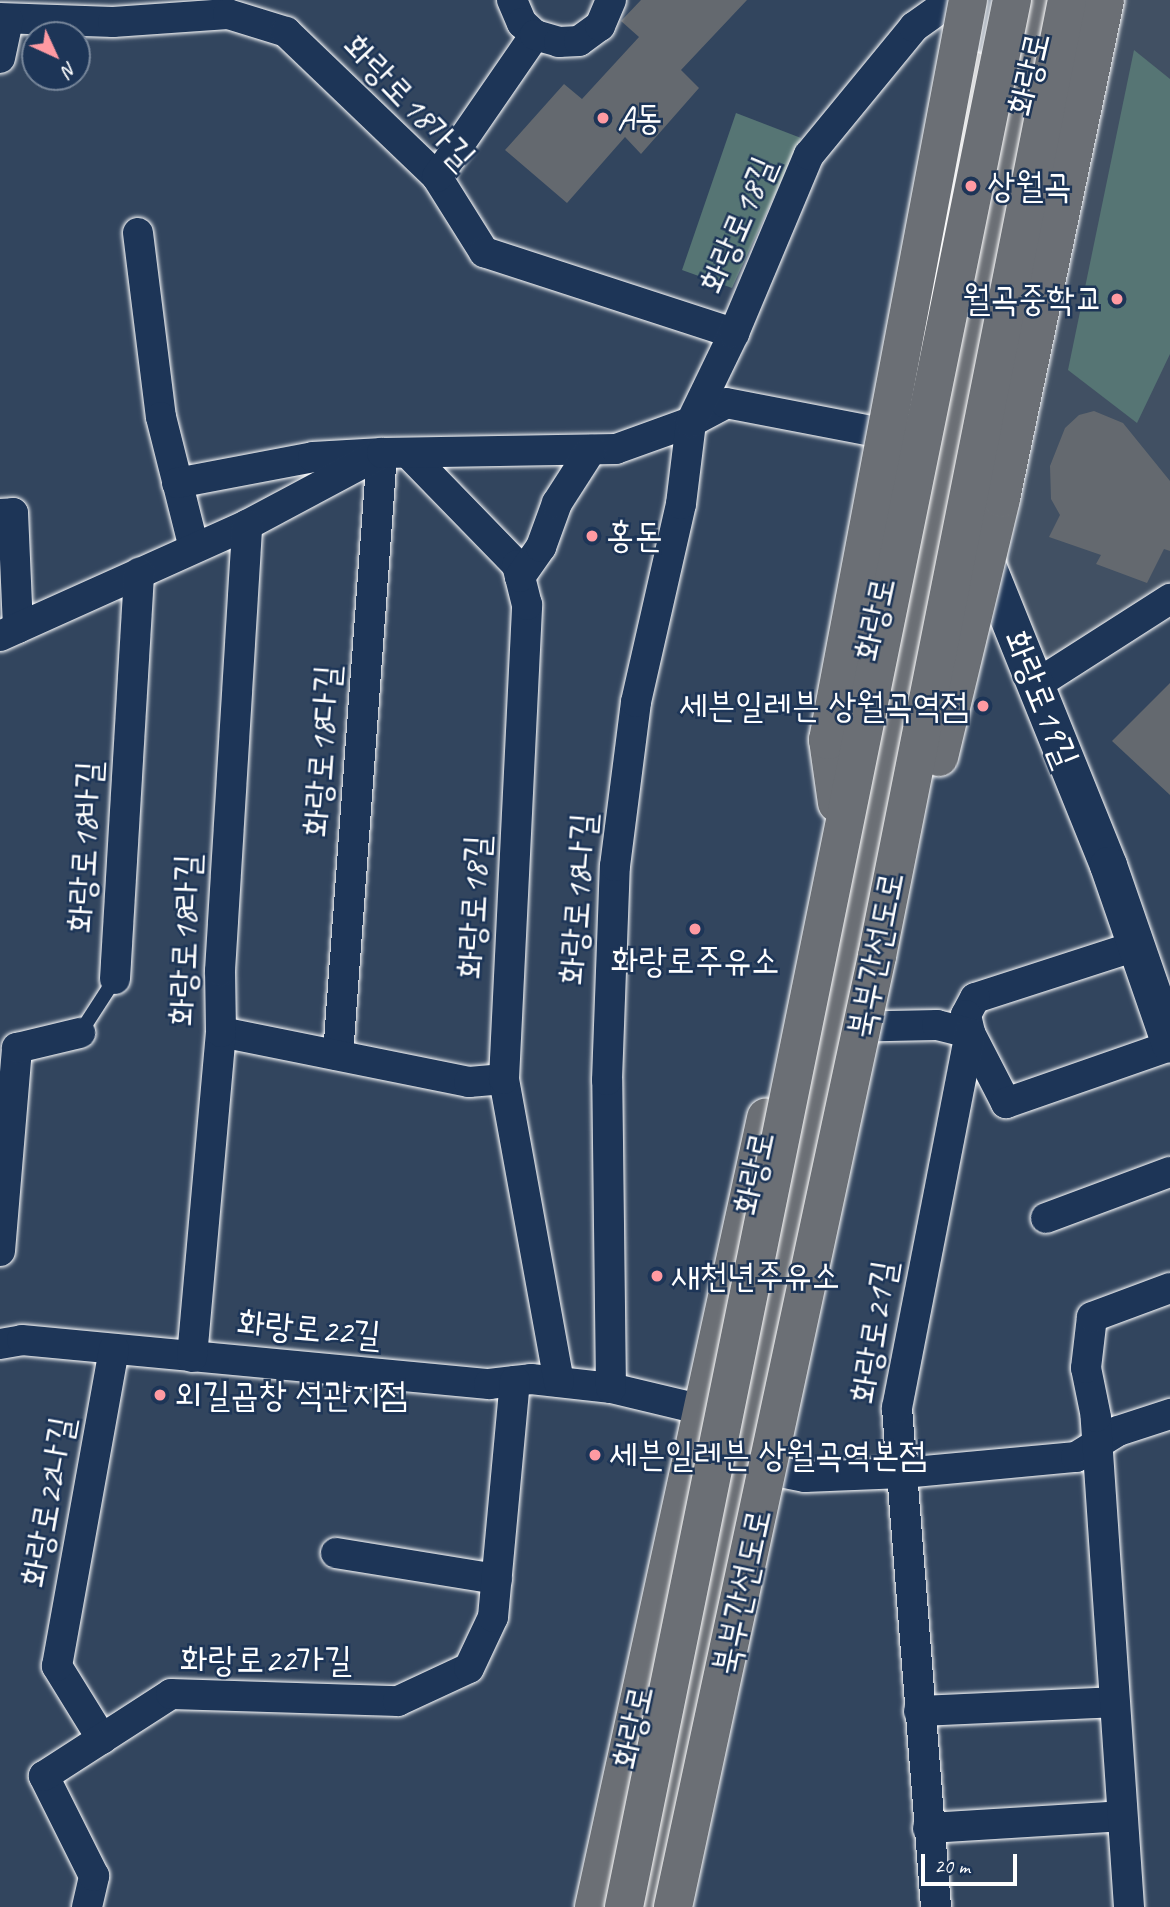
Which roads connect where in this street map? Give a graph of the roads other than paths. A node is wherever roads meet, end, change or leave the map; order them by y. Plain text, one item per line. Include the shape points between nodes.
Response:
1 (512, 0) edge
2 (611, 0) edge
3 (953, 0) edge
4 (968, 0) edge
5 (986, 0) edge
6 (1012, 0) edge
7 (1045, 0) edge
8 (1068, 0) edge
9 (1105, 0) edge
10 (4, 19) edge
11 (535, 35) junction
12 (0, 58) edge
13 (437, 177) junction
14 (138, 233) dead end
15 (734, 333) junction
16 (691, 422) junction
17 (931, 446) junction
18 (591, 450) junction
19 (395, 453) junction
20 (177, 483) junction
21 (0, 514) edge
22 (247, 525) junction
23 (194, 548) junction
24 (139, 573) junction
25 (520, 577) junction
26 (1170, 599) edge
27 (9, 632) edge
28 (1037, 684) junction
29 (841, 834) junction
30 (1136, 946) junction
31 (877, 956) junction
32 (115, 979) joint
33 (835, 1027) junction
34 (221, 1032) junction
35 (80, 1033) joint
36 (970, 1033) junction
37 (1170, 1045) edge
38 (8, 1046) edge
39 (338, 1055) junction
40 (504, 1079) junction
41 (1170, 1172) edge
42 (2, 1189) edge
43 (1046, 1218) dead end
44 (0, 1251) edge
45 (1170, 1288) edge
46 (0, 1344) edge
47 (114, 1349) junction
48 (192, 1357) junction
49 (514, 1381) junction
50 (559, 1382) junction
51 (611, 1388) junction
52 (699, 1409) junction
53 (1170, 1413) edge
54 (1097, 1443) junction
55 (750, 1466) junction
56 (903, 1474) junction
57 (336, 1553) dead end
58 (497, 1579) junction
59 (1114, 1702) junction
60 (919, 1711) junction
61 (102, 1739) junction
62 (1122, 1816) junction
63 (928, 1828) junction
64 (87, 1907) edge
65 (594, 1907) edge
66 (624, 1907) edge
67 (643, 1907) edge
68 (673, 1907) edge
69 (936, 1907) edge
70 (1129, 1907) edge

1 - 11 street via 517,16
2 - 11 street via 600,26 579,41 559,42
3 - 15 street, 화랑로18길 via 914,27 809,155
4 - 29 main road, bridge via 828,740
5 - 17 main road, 화랑로
6 - 29 main road, 북부간선도로, bridge
7 - 17 main road, 화랑로
8 - 31 main road, 북부간선도로, bridge
9 - 31 main road, bridge via 1001,498 943,748
10 - 12 street
10 - 13 street, 화랑로18가길 via 113,22 228,14 286,32
11 - 13 street
13 - 15 street, 화랑로18가길 via 484,251
14 - 20 street via 161,417
15 - 16 street, 화랑로18길
16 - 17 street via 726,403
16 - 18 street via 616,449
16 - 51 street, 화랑로18나길 via 681,503 636,702 615,866 607,1080
17 - 28 street, 화랑로19길
17 - 33 main road, 화랑로
17 - 52 main road, 화랑로
18 - 19 street
18 - 25 street via 557,503 541,547
19 - 20 street via 313,457
19 - 22 street
19 - 25 street via 517,565
19 - 39 street, 화랑로18다길
20 - 23 street
21 - 27 street via 13,513
22 - 23 street
22 - 34 street, 화랑로18라길 via 220,971
23 - 24 street
24 - 27 street
24 - 32 street, 화랑로18바길
25 - 40 street, 화랑로18길 via 527,605
26 - 28 street
28 - 30 street, 화랑로19길
29 - 66 main road, 북부간선도로, bridge
30 - 36 street via 975,998 967,1015
30 - 37 street, 화랑로19길
31 - 68 main road, 북부간선도로, bridge
32 - 35 lane, 화랑로18바길
33 - 36 street via 937,1025
33 - 55 main road, 화랑로
34 - 39 street
34 - 48 street, 화랑로18라길
35 - 38 street, 화랑로18바길
36 - 37 street, 화랑로19길 via 1006,1103
36 - 56 street, 화랑로21길 via 897,1408
38 - 42 street
39 - 40 street via 469,1082
40 - 50 street, 화랑로18길
41 - 43 street
42 - 44 street
45 - 54 street via 1092,1317 1086,1368
46 - 47 street, 화랑로22길 via 22,1340
47 - 48 street, 화랑로22길
47 - 61 street, 화랑로22나길 via 57,1666
48 - 49 street, 화랑로22길 via 489,1384
49 - 50 street, 화랑로22길
49 - 58 street, 화랑로22가길
50 - 51 street, 화랑로22길
51 - 52 street, 화랑로22길
52 - 65 main road, 화랑로
53 - 54 street
54 - 56 street via 1076,1457
54 - 59 street
55 - 56 street via 804,1477
55 - 67 main road, 화랑로 via 719,1557
56 - 60 street, 화랑로21길
57 - 58 street
58 - 61 street, 화랑로22가길 via 493,1617 469,1668 398,1701 171,1694
59 - 60 street
59 - 62 street
60 - 63 street, 화랑로21길
61 - 64 street, 화랑로22가길 via 44,1776 94,1876
62 - 63 street
62 - 70 street
63 - 69 street, 화랑로21길

